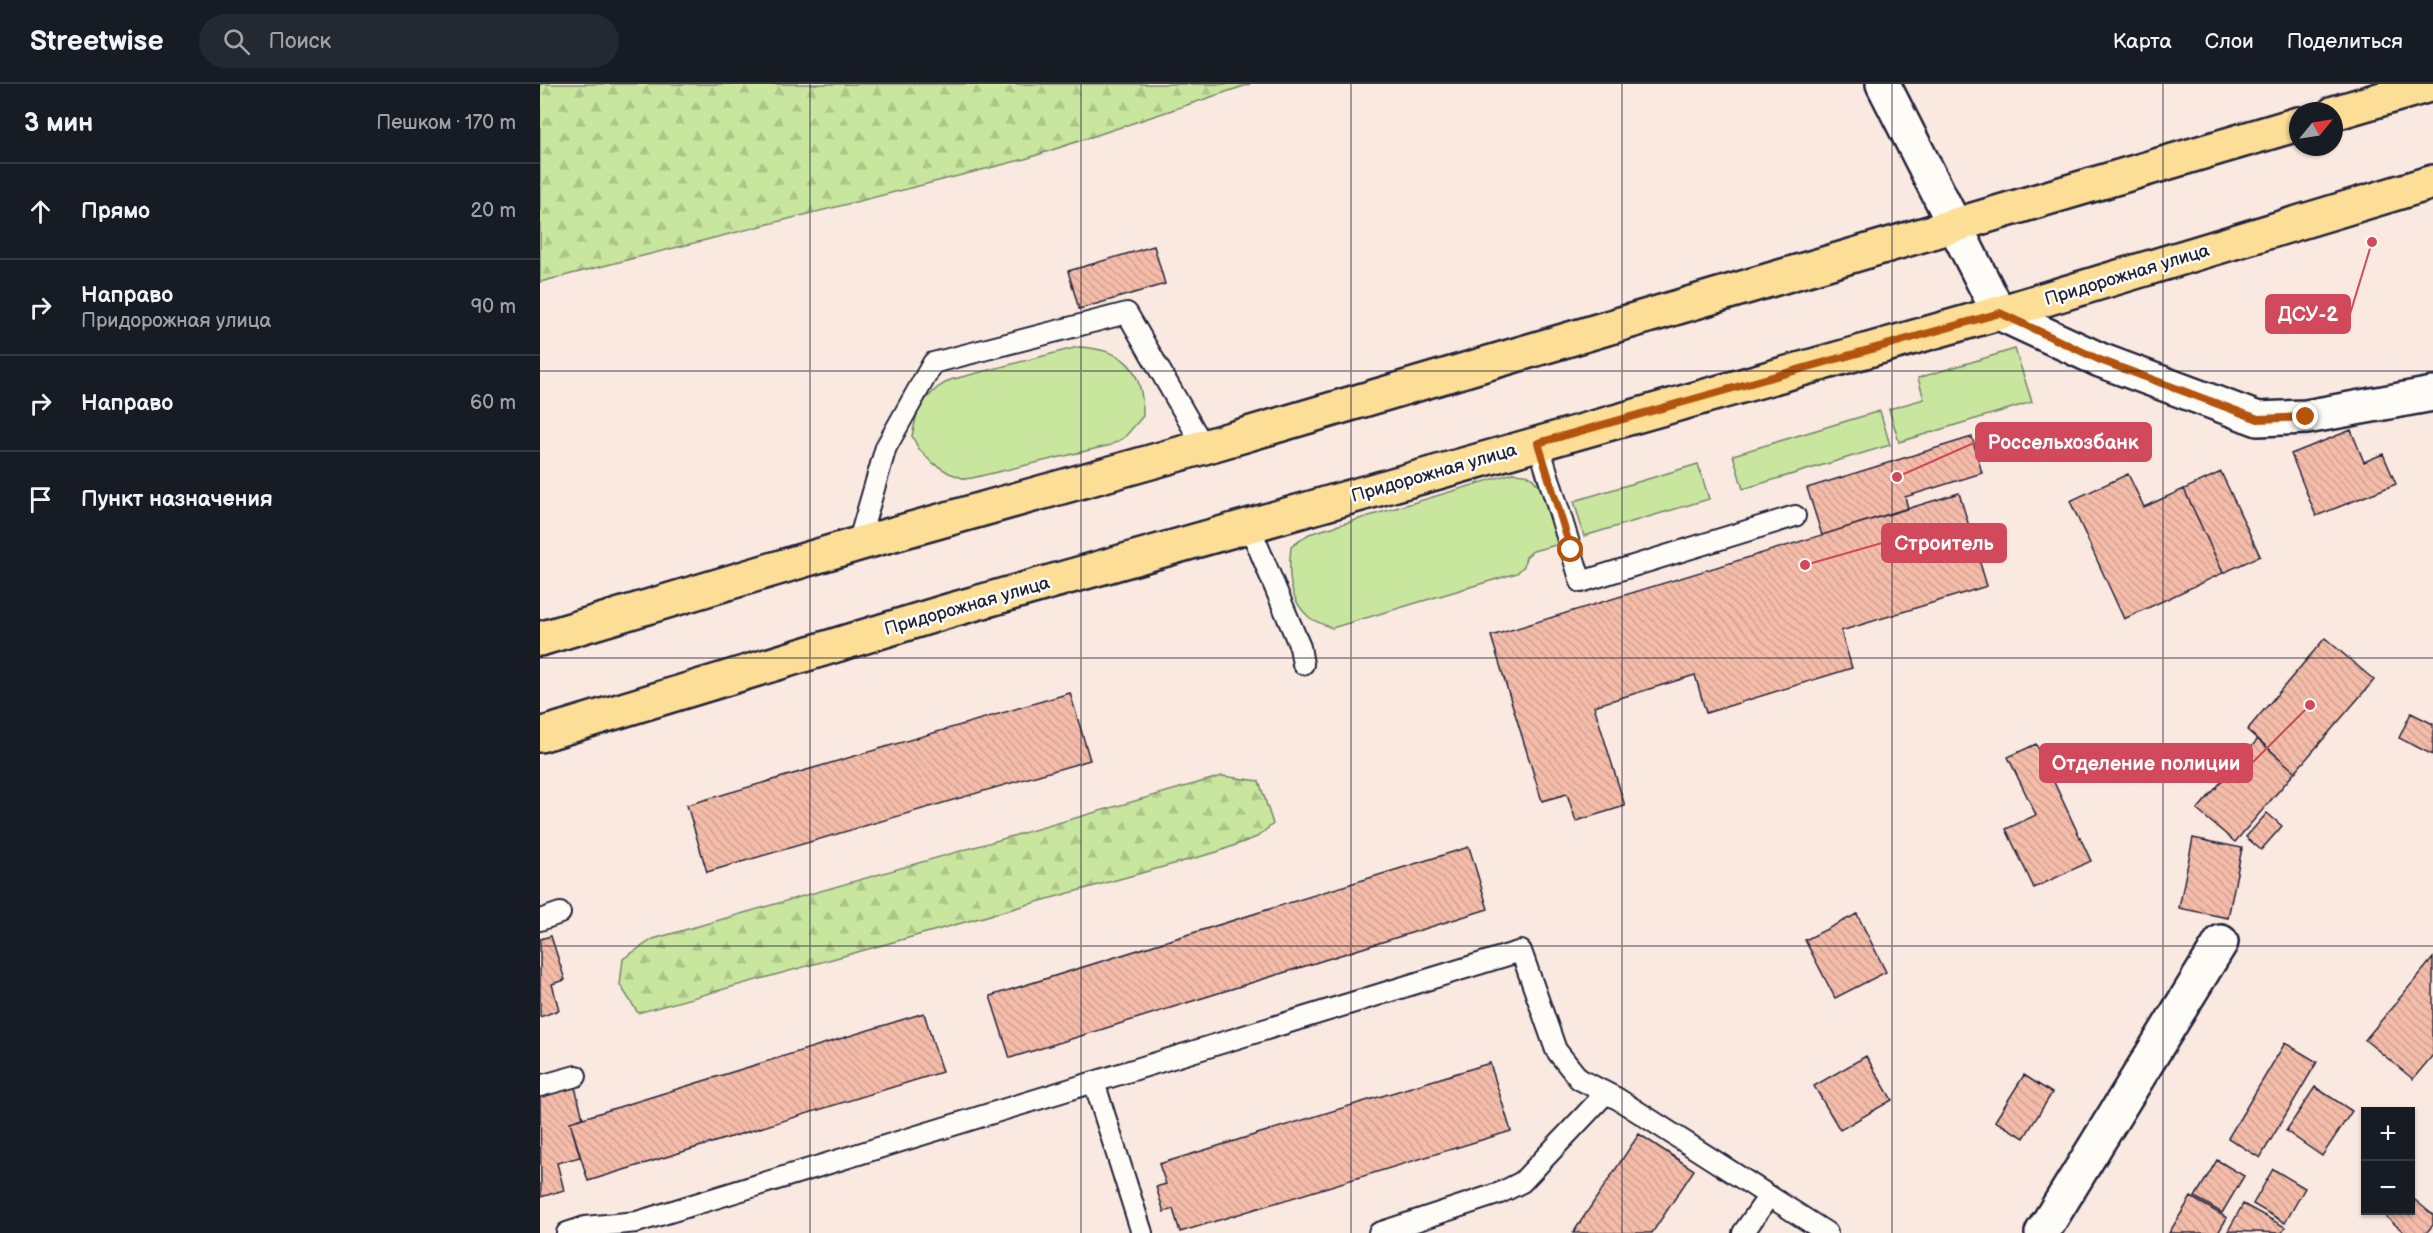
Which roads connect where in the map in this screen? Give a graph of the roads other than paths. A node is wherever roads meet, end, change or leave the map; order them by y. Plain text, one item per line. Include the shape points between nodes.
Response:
1 (1883, 84) edge
2 (2433, 84) edge
3 (2343, 110) edge
4 (2289, 127) edge
5 (2433, 182) edge
6 (1956, 225) junction
7 (2000, 313) junction
8 (2433, 394) edge
9 (1538, 443) junction
10 (1204, 447) junction
11 (1795, 516) dead end
12 (1249, 525) junction
13 (858, 544) junction
14 (544, 633) edge
15 (1303, 664) dead end
16 (540, 735) edge
17 (560, 914) dead end
18 (540, 920) edge
19 (2221, 942) dead end
20 (576, 1076) dead end
21 (1094, 1082) junction
22 (540, 1086) edge
23 (1606, 1093) junction
24 (1768, 1196) junction
25 (579, 1231) edge
26 (1142, 1233) edge
27 (1379, 1233) edge
28 (1743, 1233) edge
29 (1827, 1233) edge
30 (2042, 1233) edge

1 - 6 street
2 - 3 main road
4 - 6 main road
5 - 7 main road, Придорожная улица
6 - 7 street
6 - 10 main road
7 - 8 street via 2100,360 2258,419 2306,417
7 - 9 main road, Придорожная улица
9 - 11 lane via 1581,582
9 - 12 main road, Придорожная улица
10 - 13 main road
10 - 13 lane via 1127,313 933,363 886,447
12 - 15 lane via 1300,647
12 - 16 main road, Придорожная улица
13 - 14 main road
17 - 18 lane
19 - 30 street
20 - 22 lane
21 - 23 lane via 1521,951 1556,1050 1579,1079
21 - 25 lane via 637,1222
21 - 26 lane
23 - 24 lane
23 - 27 lane via 1522,1182
24 - 28 lane
24 - 29 lane

